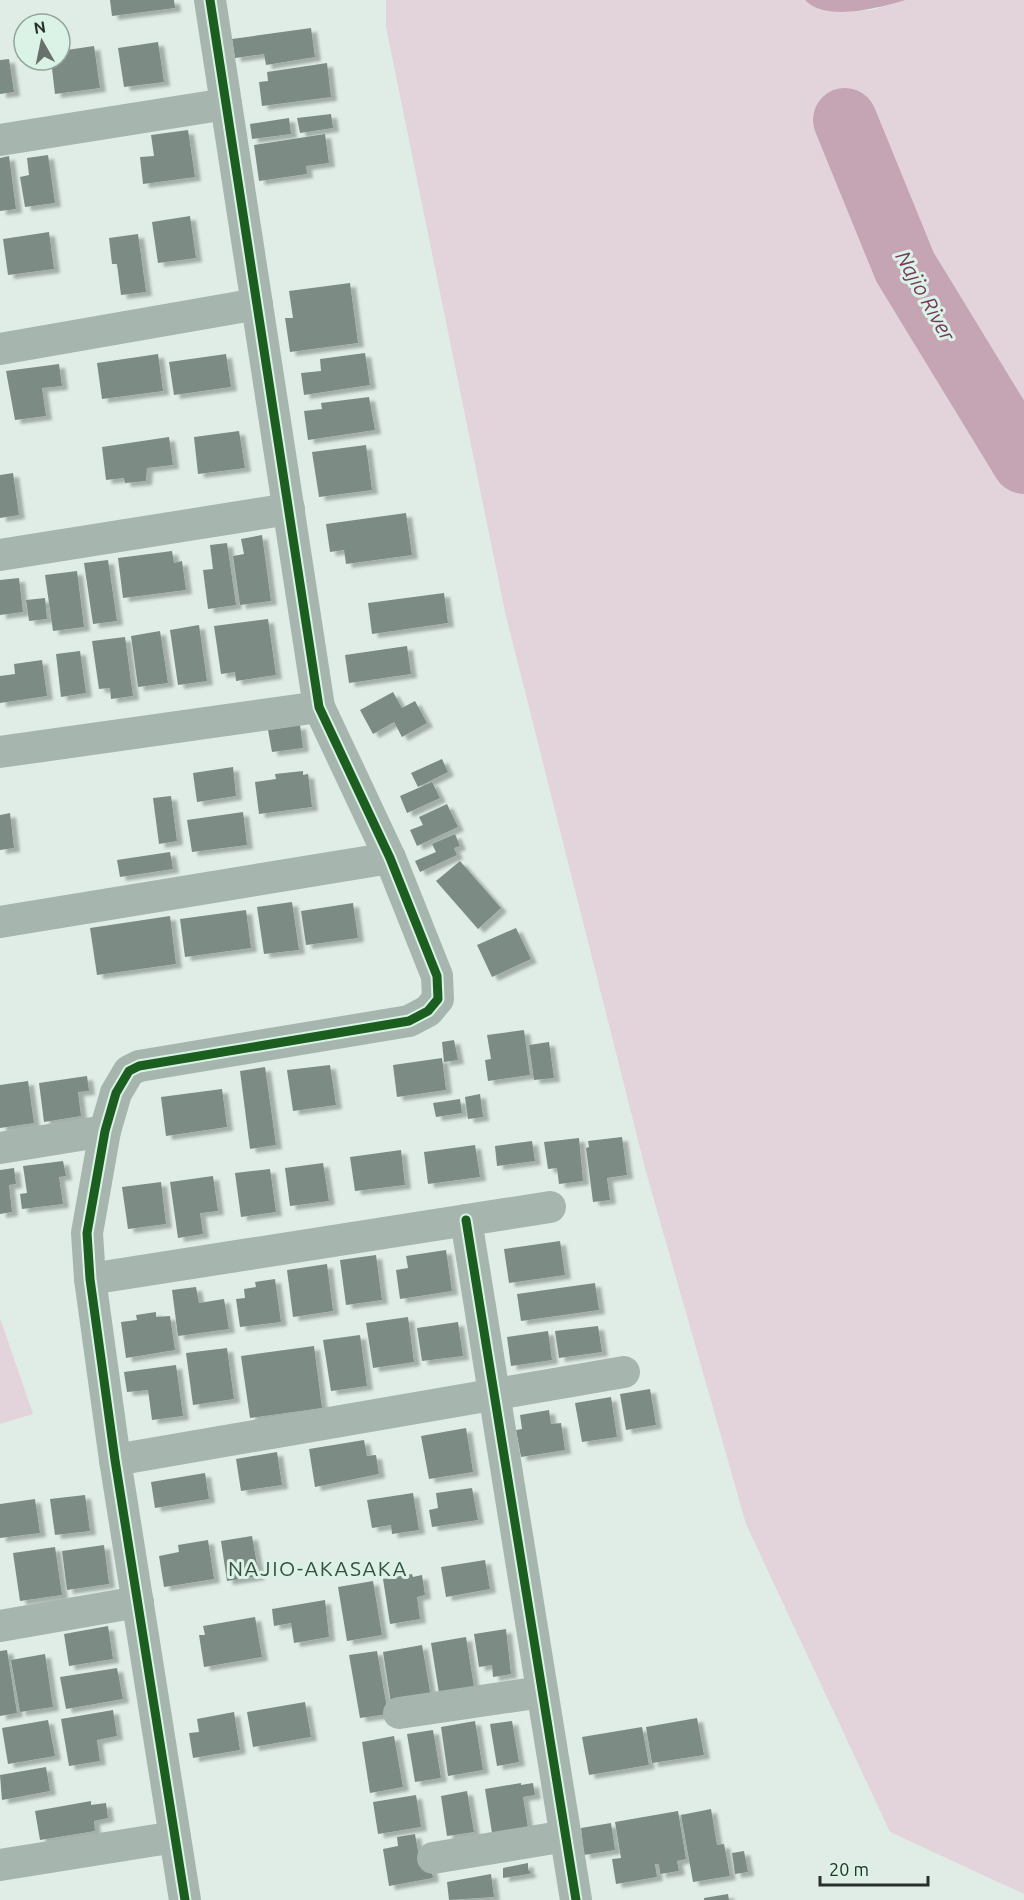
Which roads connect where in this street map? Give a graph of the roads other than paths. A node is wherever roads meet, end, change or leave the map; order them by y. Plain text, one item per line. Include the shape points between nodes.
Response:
1 (210, 0) edge
2 (226, 104) junction
3 (0, 140) edge
4 (257, 304) junction
5 (0, 349) edge
6 (289, 509) junction
7 (0, 555) edge
8 (319, 707) junction
9 (0, 752) edge
10 (390, 858) junction
11 (0, 922) edge
12 (105, 1131) junction
13 (0, 1149) edge
14 (550, 1207) dead end
15 (465, 1220) junction
16 (90, 1279) junction
17 (624, 1372) dead end
18 (494, 1396) junction
19 (115, 1460) junction
20 (138, 1602) junction
21 (0, 1626) edge
22 (542, 1692) junction
23 (399, 1713) dead end
24 (566, 1836) junction
25 (175, 1838) junction
26 (433, 1858) dead end
27 (0, 1865) edge
28 (185, 1900) edge
29 (576, 1900) edge

1 - 2 street
2 - 3 street
2 - 4 street
4 - 5 street
4 - 6 street
6 - 7 street
6 - 8 street
8 - 9 street
8 - 10 street
10 - 11 street
10 - 12 street via 437,976 438,999 428,1011 408,1021 139,1066 129,1071 116,1093
12 - 13 street
12 - 16 street via 87,1233
14 - 15 street
15 - 16 street
15 - 18 street
16 - 19 street
17 - 18 street
18 - 19 street
18 - 22 street
19 - 20 street
20 - 21 street
20 - 25 street
22 - 23 street
22 - 24 street
24 - 26 street
24 - 29 street
25 - 27 street
25 - 28 street

